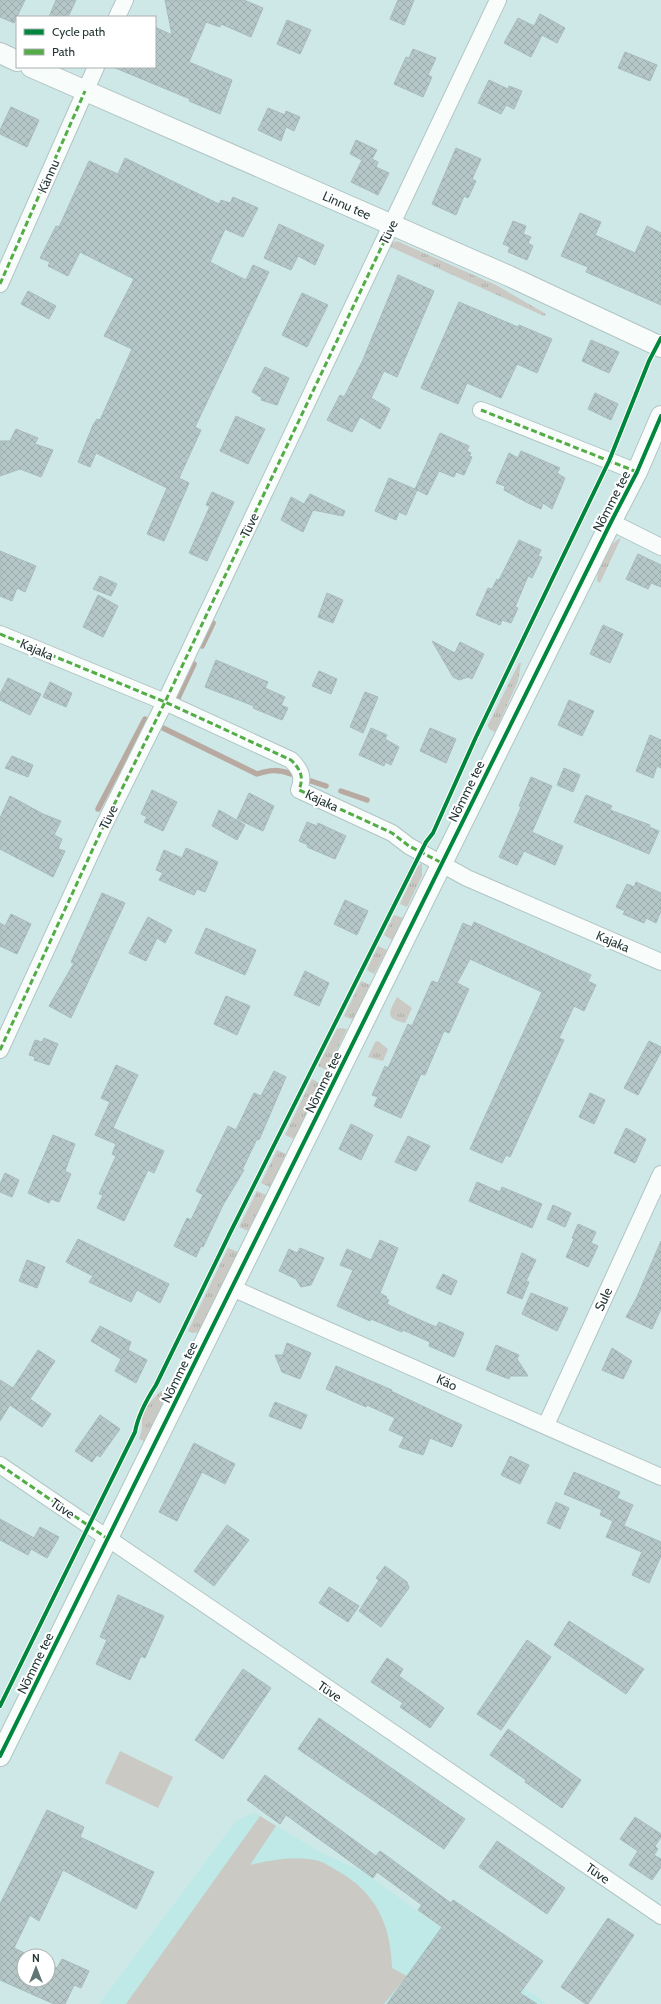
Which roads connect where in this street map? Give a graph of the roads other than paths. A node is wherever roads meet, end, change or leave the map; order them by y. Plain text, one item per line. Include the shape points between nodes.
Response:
1 (125, 0) edge
2 (498, 0) edge
3 (117, 16) edge
4 (0, 53) edge
5 (16, 61) edge
6 (33, 68) edge
7 (96, 68) edge
8 (85, 91) junction
9 (392, 225) junction
10 (0, 284) edge
11 (661, 348) edge
12 (481, 410) dead end
13 (661, 416) edge
14 (638, 472) junction
15 (611, 522) junction
16 (661, 546) edge
17 (0, 634) edge
18 (165, 702) junction
19 (442, 863) junction
20 (661, 962) edge
21 (0, 1050) edge
22 (661, 1174) edge
23 (232, 1288) junction
24 (546, 1425) junction
25 (0, 1465) edge
26 (661, 1477) edge
27 (108, 1539) junction
28 (0, 1756) edge
29 (661, 1916) edge

1 - 3 street
2 - 9 street, Tüve
4 - 5 street
6 - 8 street, Linnu tee
7 - 8 street, Kännu
8 - 9 street, Linnu tee
8 - 10 street, Kännu
9 - 11 street, Linnu tee via 509,276
9 - 18 street, Tüve
12 - 14 street, Nõmme tee
13 - 14 street, Nõmme tee
14 - 15 street, Nõmme tee
15 - 16 street
15 - 19 street, Nõmme tee
17 - 18 street, Kajaka
18 - 19 street, Kajaka via 291,760 302,774 299,790 392,833
18 - 21 street, Tüve via 103,828
19 - 20 street, Kajaka via 467,878
19 - 23 street, Nõmme tee
22 - 24 street, Sule
23 - 24 street, Käo
23 - 27 street, Nõmme tee
24 - 26 street, Käo
25 - 27 street, Tüve
27 - 28 street, Nõmme tee
27 - 29 street, Tüve

